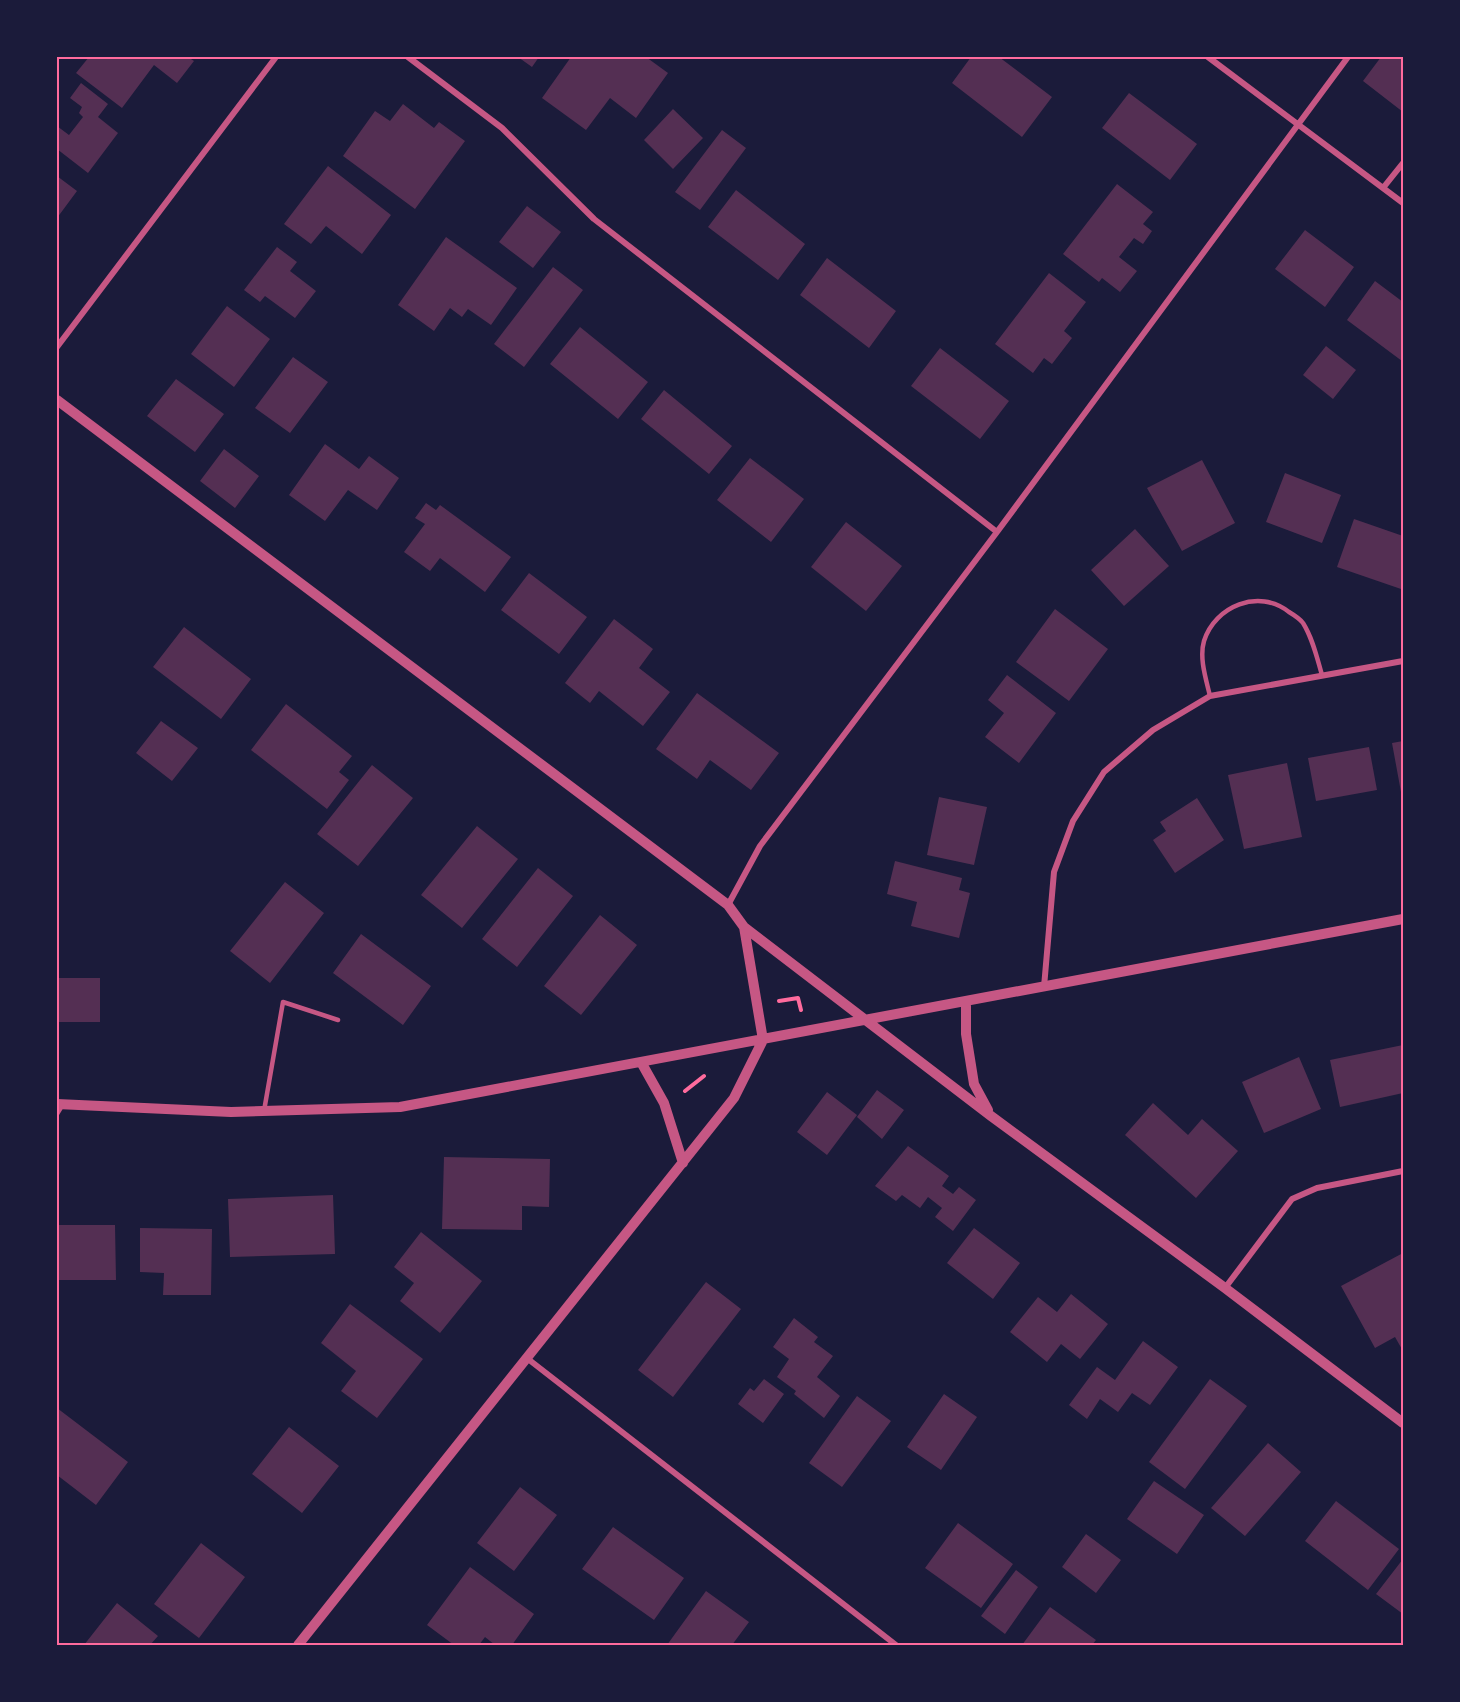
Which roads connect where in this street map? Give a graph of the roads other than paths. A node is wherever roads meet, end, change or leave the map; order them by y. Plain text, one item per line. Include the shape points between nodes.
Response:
1 (276, 57) edge
2 (408, 57) edge
3 (1208, 57) edge
4 (1348, 57) edge
5 (1299, 125) junction
6 (1403, 163) edge
7 (1383, 188) junction
8 (1403, 203) edge
9 (57, 347) edge
10 (57, 400) edge
11 (997, 532) junction
12 (1403, 661) edge
13 (1322, 675) junction
14 (1210, 696) junction
15 (728, 904) junction
16 (1403, 919) edge
17 (744, 927) junction
18 (1044, 987) junction
19 (966, 1001) junction
20 (338, 1020) dead end
21 (866, 1020) junction
22 (763, 1040) junction
23 (641, 1062) junction
24 (59, 1107) edge
25 (264, 1111) junction
26 (991, 1116) junction
27 (683, 1163) junction
28 (1403, 1171) edge
29 (1225, 1288) junction
30 (528, 1359) junction
31 (1403, 1423) edge
32 (298, 1645) edge
33 (896, 1645) edge

1 - 9 street
2 - 11 street via 502,128 594,219
3 - 5 street
4 - 5 street
5 - 7 street
5 - 11 street
6 - 7 street
7 - 8 street
10 - 15 street
11 - 15 street via 760,846
12 - 13 street
13 - 14 street
13 - 14 lane via 1302,622 1267,601 1250,601 1231,607 1214,621 1203,642
14 - 18 street via 1153,730 1104,772 1073,821 1054,872
15 - 17 street
16 - 18 street
17 - 21 street
17 - 22 street
18 - 19 street
19 - 21 street
19 - 26 street via 966,1034 974,1084
20 - 25 lane via 283,1002
21 - 22 street
21 - 26 street
22 - 23 street
22 - 27 street via 735,1098
23 - 25 street via 400,1107
23 - 27 street via 664,1102
24 - 25 street
26 - 29 street
27 - 30 street
28 - 29 street via 1317,1188 1292,1199
29 - 31 street
30 - 32 street
30 - 33 street

